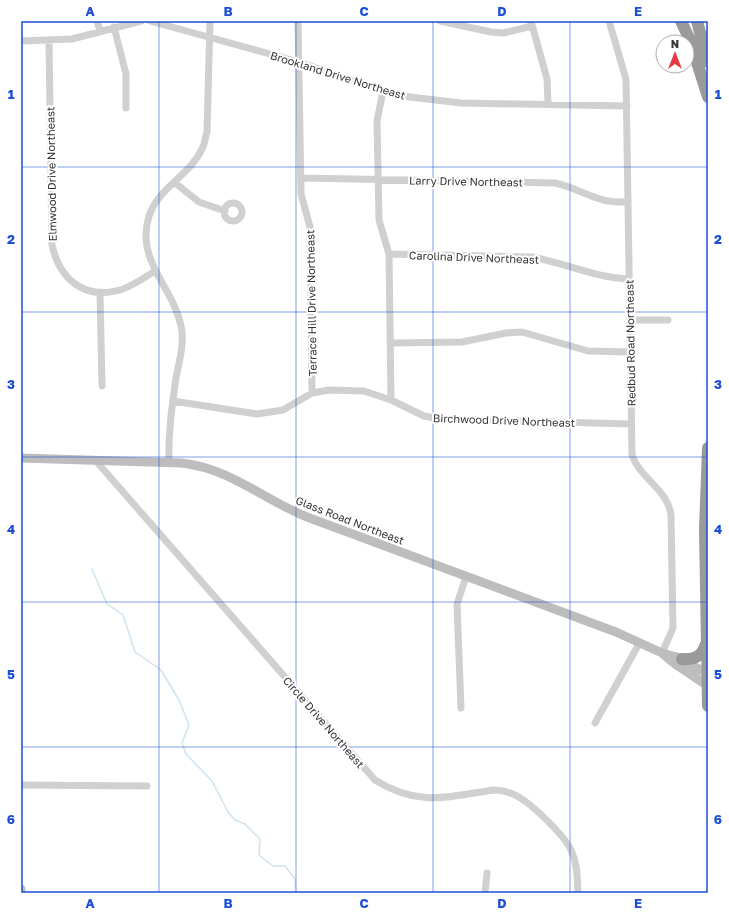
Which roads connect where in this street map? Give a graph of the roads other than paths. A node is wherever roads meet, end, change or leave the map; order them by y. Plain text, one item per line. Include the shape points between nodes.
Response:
1 (97, 21) edge
2 (141, 21) edge
3 (150, 21) edge
4 (210, 21) edge
5 (298, 21) edge
6 (440, 21) edge
7 (609, 21) edge
8 (681, 21) edge
9 (697, 21) edge
10 (532, 24) edge
11 (114, 27) junction
12 (100, 31) junction
13 (210, 37) junction
14 (21, 41) edge
15 (49, 41) junction
16 (299, 62) junction
17 (708, 62) edge
18 (383, 91) junction
19 (708, 97) edge
20 (548, 104) junction
21 (626, 106) junction
22 (126, 108) dead end
23 (301, 178) junction
24 (378, 178) junction
25 (174, 182) junction
26 (628, 202) junction
27 (225, 211) dead end
28 (389, 254) junction
29 (155, 271) junction
30 (629, 279) junction
31 (100, 292) junction
32 (630, 320) junction
33 (668, 320) dead end
34 (391, 343) junction
35 (630, 352) junction
36 (102, 386) dead end
37 (312, 393) junction
38 (391, 400) junction
39 (173, 401) junction
40 (631, 424) junction
41 (708, 448) edge
42 (21, 458) edge
43 (96, 461) junction
44 (170, 462) junction
45 (466, 577) junction
46 (640, 642) junction
47 (706, 643) junction
48 (662, 653) junction
49 (682, 659) junction
50 (707, 679) edge
51 (708, 706) edge
52 (461, 708) dead end
53 (595, 722) dead end
54 (21, 786) edge
55 (147, 786) dead end
56 (486, 873) dead end
57 (21, 889) edge
58 (21, 893) edge
59 (486, 893) edge
60 (578, 893) edge

1 - 12 street
2 - 11 street
3 - 13 street, Brookland Drive Northeast
4 - 13 street
5 - 16 street, Terrace Hill Drive Northeast
6 - 10 street via 503,33
7 - 21 street, Redbud Road Northeast via 626,78
8 - 19 highway via 690,40
9 - 17 highway
10 - 20 street via 547,79
11 - 12 street
11 - 22 street via 126,74
12 - 15 street via 72,39
13 - 16 street, Brookland Drive Northeast
13 - 25 street via 203,149
14 - 15 street
15 - 31 street, Elmwood Drive Northeast via 52,246 55,260 72,283 84,289
16 - 18 street, Brookland Drive Northeast
16 - 23 street, Terrace Hill Drive Northeast
18 - 20 street, Brookland Drive Northeast via 424,100 455,103
18 - 24 street via 377,121
20 - 21 street, Brookland Drive Northeast
21 - 26 street, Redbud Road Northeast
23 - 24 street, Larry Drive Northeast
23 - 37 street, Terrace Hill Drive Northeast via 301,194 310,227
24 - 26 street, Larry Drive Northeast via 555,183 611,202
24 - 28 street via 379,220
25 - 27 street via 199,202
25 - 29 street via 157,201 146,230 147,251
26 - 30 street, Redbud Road Northeast
28 - 30 street, Carolina Drive Northeast via 532,257 552,260 614,278
28 - 34 street
29 - 31 street, Elmwood Drive Northeast via 125,289
29 - 39 street via 173,304 182,328
30 - 32 street, Redbud Road Northeast
31 - 36 street
32 - 33 street
32 - 35 street, Redbud Road Northeast
34 - 35 street via 462,342 522,332 588,351
34 - 38 street
35 - 40 street, Redbud Road Northeast
37 - 38 street, Birchwood Drive Northeast via 329,390 364,391
37 - 39 street, Birchwood Drive Northeast via 283,410 257,414
38 - 40 street, Birchwood Drive Northeast via 424,416 439,419
39 - 44 street via 168,442
40 - 48 street, Redbud Road Northeast via 631,446 635,464 664,496 671,509 673,628
41 - 47 highway via 705,503
42 - 43 street, Glass Road Northeast
43 - 44 street, Glass Road Northeast
43 - 60 street, Circle Drive Northeast via 375,780 418,798 430,799 493,790 502,790 517,796 567,842 576,862
44 - 45 street, Glass Road Northeast via 195,464 227,474 289,510
45 - 46 street, Glass Road Northeast
45 - 52 street via 458,604
46 - 48 street, Glass Road Northeast
46 - 53 street
47 - 49 highway via 699,656
47 - 50 highway
48 - 49 street
48 - 50 street via 674,664
49 - 50 street
50 - 51 highway
54 - 55 street
56 - 59 street
57 - 58 street

